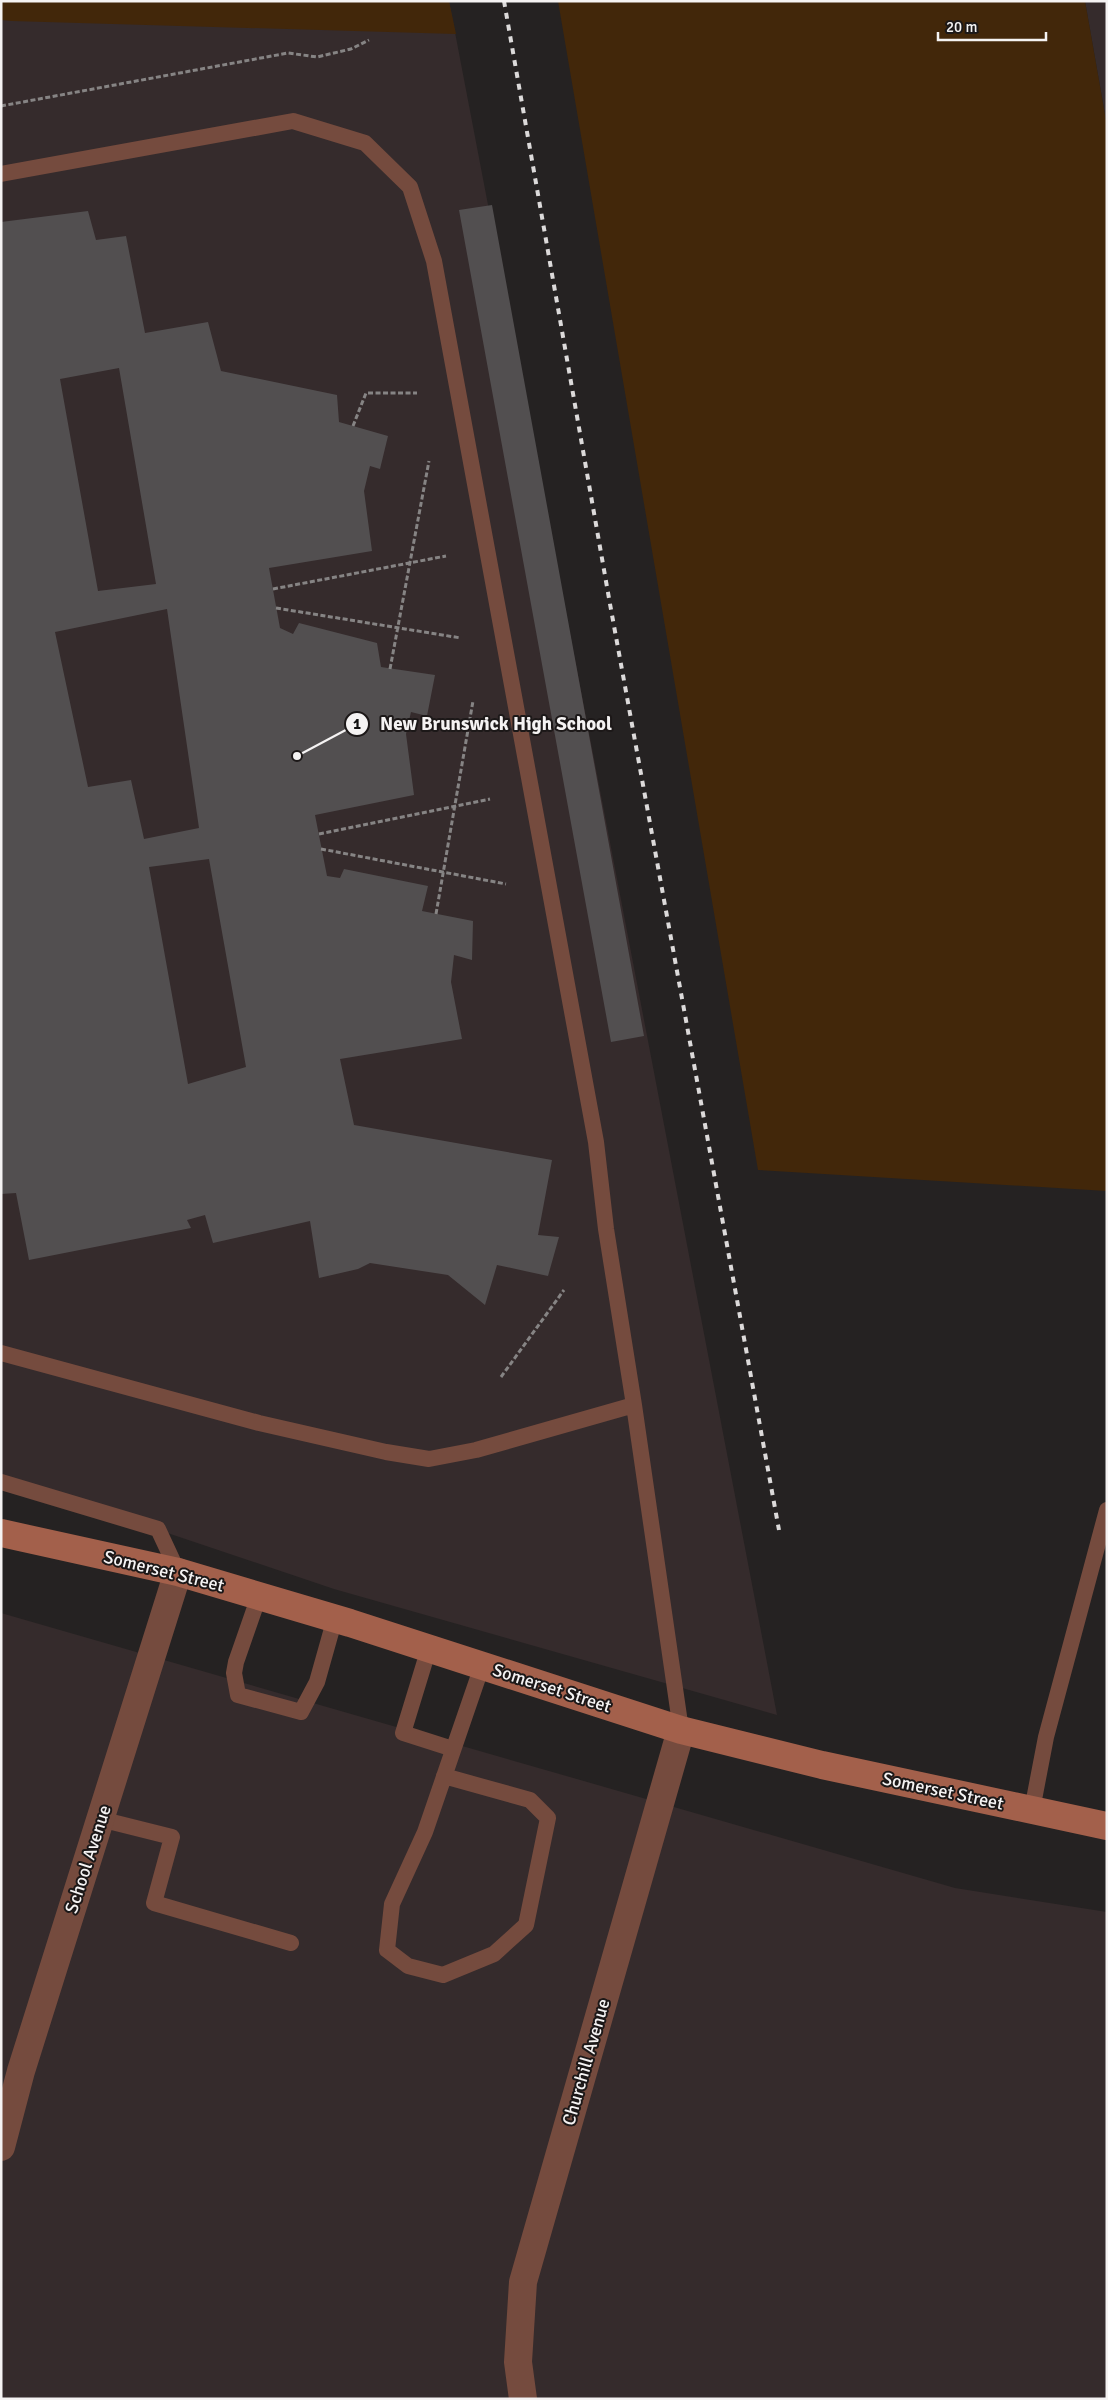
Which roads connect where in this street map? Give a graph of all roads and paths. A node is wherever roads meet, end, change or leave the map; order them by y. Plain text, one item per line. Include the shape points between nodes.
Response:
1 (369, 40) dead end
2 (1, 106) edge
3 (1, 174) edge
4 (417, 393) dead end
5 (353, 426) dead end
6 (429, 461) dead end
7 (446, 556) dead end
8 (410, 562) junction
9 (273, 590) dead end
10 (276, 608) dead end
11 (398, 627) junction
12 (461, 638) dead end
13 (390, 669) dead end
14 (473, 701) dead end
15 (490, 799) dead end
16 (455, 806) junction
17 (319, 834) dead end
18 (321, 848) dead end
19 (444, 872) junction
20 (506, 884) dead end
21 (436, 914) dead end
22 (564, 1290) dead end
23 (1, 1353) edge
24 (501, 1377) dead end
25 (634, 1405) junction
26 (1, 1482) edge
27 (1107, 1510) edge
28 (1, 1533) edge
29 (178, 1572) junction
30 (259, 1596) junction
31 (335, 1618) junction
32 (429, 1648) junction
33 (482, 1666) junction
34 (681, 1730) junction
35 (453, 1749) junction
36 (444, 1776) junction
37 (1032, 1810) junction
38 (100, 1819) junction
39 (1107, 1826) edge
40 (291, 1943) dead end
41 (1, 2147) edge
42 (523, 2399) edge

1 - 2 path via 351,49 317,57 288,53
3 - 25 lane via 293,121 365,143 410,187 436,271 596,1142 606,1229
4 - 5 path via 366,393
6 - 8 path
7 - 8 path
8 - 9 path
8 - 11 path
10 - 11 path
11 - 12 path
11 - 13 path
14 - 16 path
15 - 16 path
16 - 17 path
16 - 19 path
18 - 19 path
19 - 20 path
19 - 21 path
22 - 24 path
23 - 25 lane via 258,1423 429,1459 476,1450
25 - 34 lane
26 - 29 lane via 158,1529
27 - 37 lane via 1046,1737
28 - 29 main road, Somerset Street
29 - 30 main road, Somerset Street
29 - 38 street, School Avenue
30 - 31 main road, Somerset Street
30 - 31 lane via 236,1662 234,1673 238,1695 301,1712 317,1682
31 - 32 main road, Somerset Street
32 - 33 main road, Somerset Street
32 - 35 lane via 403,1733
33 - 34 main road, Somerset Street
33 - 35 lane
34 - 37 main road, Somerset Street via 822,1765
34 - 42 street, Churchill Avenue via 523,2282 518,2362
35 - 36 lane
36 - 36 lane via 425,1832 392,1904 387,1950 408,1966 443,1975 494,1954 526,1925 548,1818 530,1800
37 - 39 main road, Somerset Street
38 - 40 lane via 172,1837 154,1903
38 - 41 street, School Avenue via 20,2071

